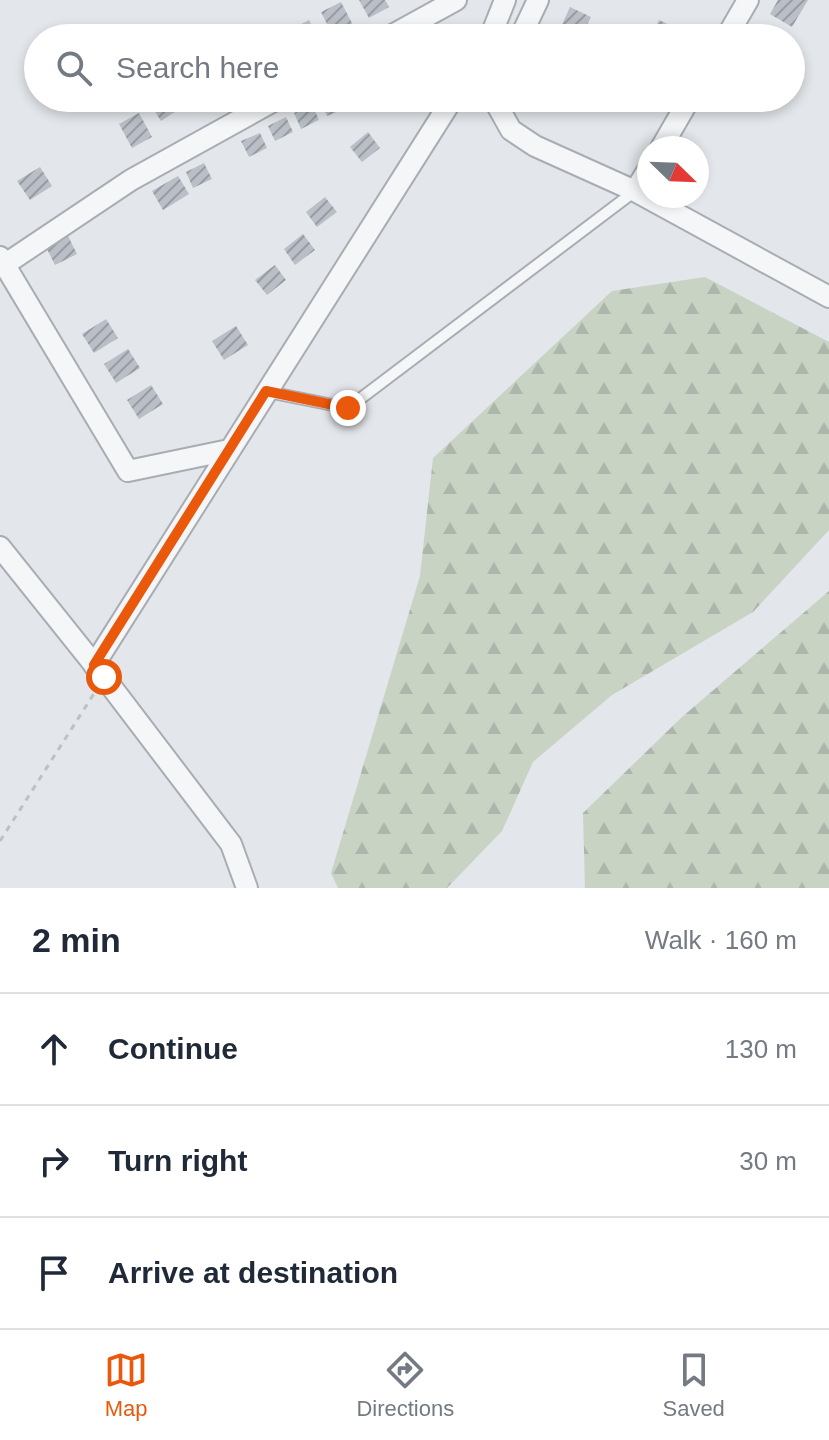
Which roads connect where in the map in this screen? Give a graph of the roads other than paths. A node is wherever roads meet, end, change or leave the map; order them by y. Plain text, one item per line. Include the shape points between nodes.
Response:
1 (456, 0) edge
2 (505, 0) edge
3 (538, 0) edge
4 (748, 0) edge
5 (412, 24) edge
6 (496, 24) edge
7 (527, 24) edge
8 (734, 24) edge
9 (254, 112) edge
10 (444, 112) edge
11 (501, 112) edge
12 (682, 112) edge
13 (668, 136) edge
14 (637, 188) edge
15 (635, 191) junction
16 (2, 261) edge
17 (829, 297) edge
18 (266, 391) junction
19 (229, 450) junction
20 (0, 547) edge
21 (99, 671) junction
22 (247, 888) edge

1 - 5 street
2 - 6 street
3 - 7 street
4 - 8 street
9 - 16 street
10 - 18 street
11 - 15 street via 511,130 535,146
12 - 13 street
14 - 15 street
15 - 17 street
15 - 18 lane via 348,408
16 - 19 street via 128,471
18 - 19 street
19 - 21 street
20 - 21 street
21 - 22 street via 231,844

